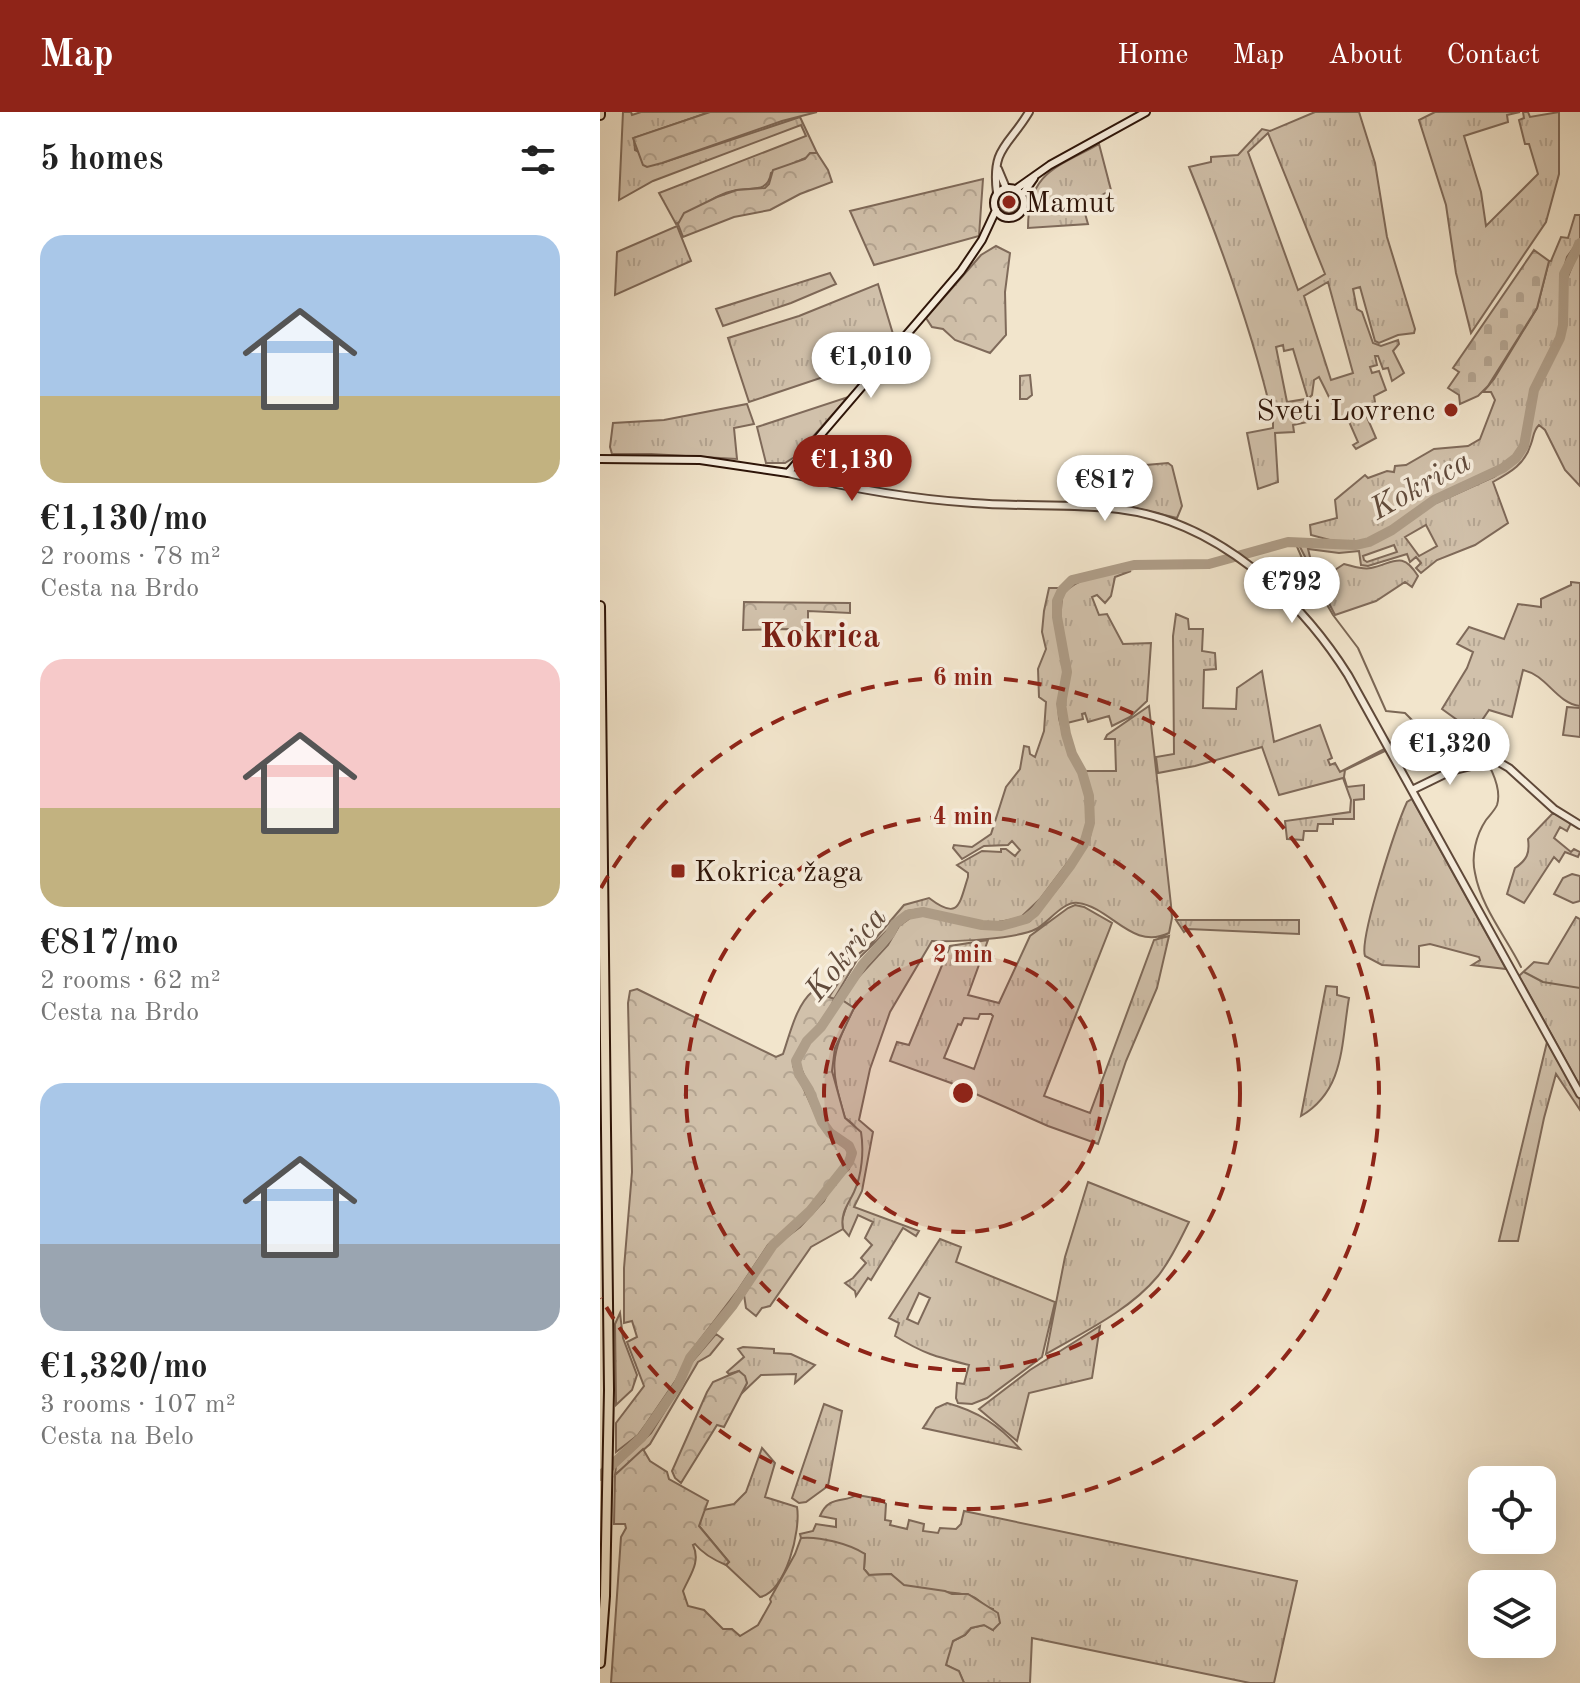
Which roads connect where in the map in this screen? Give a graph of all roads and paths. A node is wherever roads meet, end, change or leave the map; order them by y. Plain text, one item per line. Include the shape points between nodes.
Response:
1 (1029, 112) edge
2 (1146, 112) edge
3 (996, 166) junction
4 (1036, 175) junction
5 (1006, 188) junction
6 (1016, 189) junction
7 (997, 193) junction
8 (1022, 195) junction
9 (996, 210) junction
10 (1004, 217) junction
11 (982, 240) junction
12 (600, 459) edge
13 (788, 473) junction
14 (600, 606) edge
15 (1412, 790) junction
16 (1580, 825) edge
17 (1580, 1094) edge
18 (600, 1663) edge

1 - 3 street via 1000,150
2 - 4 street
3 - 5 street
3 - 7 street
4 - 6 street
4 - 8 street
5 - 6 street
5 - 7 street
6 - 8 street
7 - 9 street
8 - 10 street via 1019,214
9 - 10 street
9 - 11 street
10 - 11 street
11 - 13 street
12 - 13 street via 700,460
13 - 15 street via 893,495 1120,509 1204,537 1291,602 1336,657
14 - 18 highway via 609,1390
15 - 16 street via 1451,771 1492,761 1509,768
15 - 17 street

